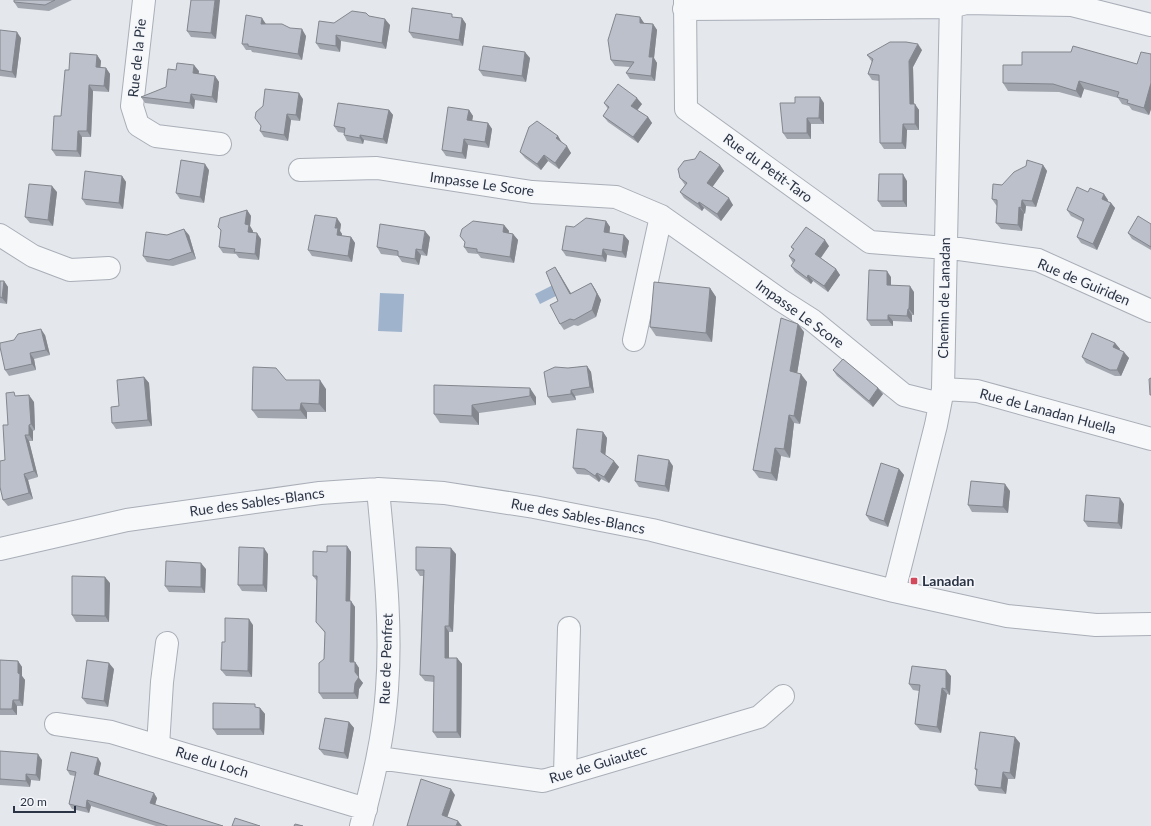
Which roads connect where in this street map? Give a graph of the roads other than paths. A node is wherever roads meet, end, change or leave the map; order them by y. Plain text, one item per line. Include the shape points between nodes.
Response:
1 (144, 0) edge
2 (951, 3) edge
3 (685, 4) edge
4 (1151, 25) edge
5 (220, 144) dead end
6 (300, 170) dead end
7 (661, 216) junction
8 (0, 235) edge
9 (945, 249) junction
10 (109, 268) dead end
11 (1151, 311) edge
12 (634, 340) dead end
13 (942, 397) junction
14 (1151, 439) edge
15 (378, 490) junction
16 (0, 549) edge
17 (894, 591) junction
18 (1151, 624) edge
19 (569, 628) dead end
20 (167, 643) dead end
21 (783, 696) dead end
22 (56, 724) dead end
23 (158, 746) junction
24 (379, 758) junction
25 (565, 774) junction
26 (363, 818) edge

1 - 5 street, Rue de la Pie via 132,106 138,125 156,136
2 - 3 street, Rue du Petit-Taro
2 - 4 street via 1072,5
2 - 9 street, Chemin de Lanadan
3 - 9 street, Rue du Petit-Taro via 686,109 870,242
6 - 7 street, Impasse Le Score via 377,168 532,192 616,197
7 - 12 street
7 - 13 street, Impasse Le Score via 812,320 904,395
8 - 10 street via 32,256 70,270
9 - 11 street, Rue de Guiriden via 1038,260
9 - 13 street, Chemin de Lanadan
13 - 14 street, Rue de Lanadan Huella via 977,391
13 - 17 street, Chemin de Lanadan
15 - 16 street, Rue des Sables-Blancs via 320,493 127,520
15 - 17 street, Rue des Sables-Blancs via 444,493 542,508 652,530
15 - 24 street, Rue de Penfret via 388,614 387,690
17 - 18 street, Rue des Sables-Blancs via 1007,616 1096,625
19 - 25 street
20 - 23 street
21 - 25 street, Rue de Guiautec via 759,717
22 - 23 street, Rue du Loch via 111,732
23 - 26 street, Rue du Loch
24 - 25 street, Rue de Guiautec via 543,781
24 - 26 street, Rue de Penfret

